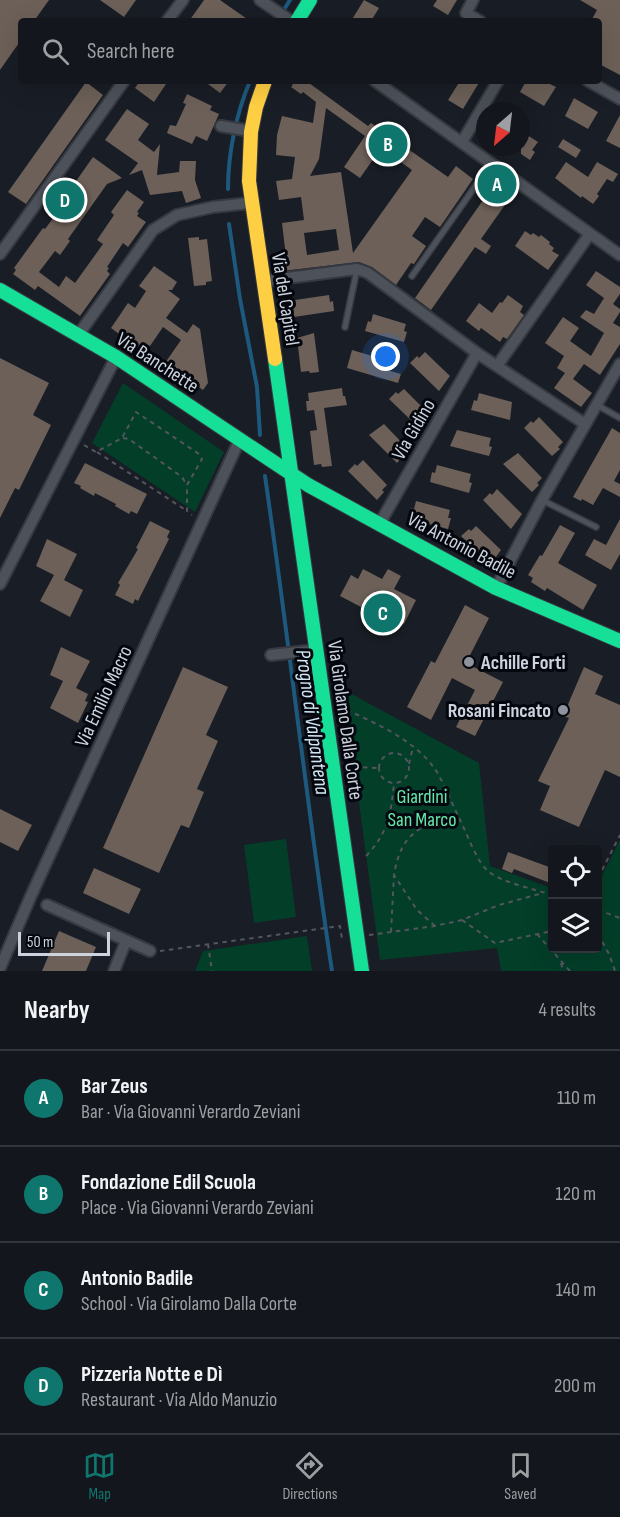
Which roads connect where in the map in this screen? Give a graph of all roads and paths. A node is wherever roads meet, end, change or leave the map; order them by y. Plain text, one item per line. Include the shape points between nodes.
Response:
1 (183, 0) edge
2 (260, 0) edge
3 (310, 0) edge
4 (473, 0) edge
5 (170, 18) edge
6 (288, 18) edge
7 (294, 18) edge
8 (475, 18) edge
9 (122, 84) edge
10 (264, 84) edge
11 (379, 84) edge
12 (496, 84) edge
13 (593, 84) edge
14 (620, 99) edge
15 (221, 126) dead end
16 (245, 130) junction
17 (462, 142) junction
18 (491, 164) junction
19 (250, 203) junction
20 (589, 235) junction
21 (0, 254) edge
22 (620, 255) edge
23 (357, 269) junction
24 (412, 276) dead end
25 (264, 280) junction
26 (0, 290) edge
27 (345, 327) dead end
28 (79, 334) junction
29 (477, 353) junction
30 (116, 357) junction
31 (620, 364) edge
32 (497, 366) junction
33 (597, 405) junction
34 (620, 418) edge
35 (585, 424) junction
36 (122, 438) junction
37 (74, 439) junction
38 (240, 439) junction
39 (96, 452) junction
40 (291, 473) junction
41 (187, 485) junction
42 (542, 500) junction
43 (187, 512) junction
44 (202, 521) junction
45 (380, 523) junction
46 (596, 527) dead end
47 (0, 584) edge
48 (496, 588) junction
49 (620, 641) edge
50 (316, 650) junction
51 (271, 655) dead end
52 (347, 710) dead end
53 (413, 747) junction
54 (409, 764) junction
55 (354, 767) dead end
56 (379, 768) junction
57 (394, 783) junction
58 (457, 814) junction
59 (620, 835) edge
60 (366, 856) dead end
61 (602, 869) edge
62 (394, 875) junction
63 (546, 893) joint
64 (47, 905) dead end
65 (602, 912) edge
66 (620, 918) edge
67 (462, 920) junction
68 (435, 926) junction
69 (391, 932) junction
70 (548, 932) edge
71 (537, 934) junction
72 (369, 935) dead end
73 (345, 938) dead end
74 (126, 941) junction
75 (602, 942) edge
76 (208, 944) junction
77 (150, 951) joint
78 (561, 963) junction
79 (0, 968) edge
80 (114, 971) edge
81 (212, 971) edge
82 (362, 971) edge
83 (563, 971) edge
84 (570, 971) edge
85 (615, 971) edge

1 - 5 street
2 - 6 street
3 - 7 street
4 - 8 street via 466,13
9 - 21 street
10 - 16 street, Via del Capitel
11 - 17 street
12 - 17 street
13 - 14 street
15 - 16 street
16 - 19 street, Via del Capitel
17 - 18 street
18 - 20 street
18 - 24 lane
19 - 25 street, Via del Capitel
19 - 28 street via 177,215 153,230
20 - 22 street
20 - 32 street
23 - 25 street
23 - 27 lane
23 - 29 street via 368,273
25 - 40 street, Via del Capitel
26 - 28 street, Via Banchette
28 - 30 street, Via Banchette
29 - 32 street
29 - 45 street, Via Gidino
30 - 37 street
30 - 38 street, Via Banchette
31 - 33 street
32 - 35 street
33 - 34 lane
33 - 35 street
35 - 42 street
36 - 39 path
36 - 41 path via 182,477
36 - 41 path via 136,412 199,454 202,459
37 - 39 path
37 - 47 street
38 - 40 street, Via Banchette
38 - 44 street, Via Emilio Macro
39 - 43 path
40 - 45 street, Via Antonio Badile
40 - 50 street, Via Girolamo Dalla Corte
41 - 43 path
42 - 46 lane
42 - 48 street
43 - 44 path
44 - 79 street, Via Emilio Macro
45 - 48 street, Via Antonio Badile
48 - 49 street, Via Antonio Badile
50 - 51 street
50 - 82 street, Via Girolamo Dalla Corte
52 - 53 path
53 - 54 path
53 - 58 path via 436,772
54 - 56 path via 404,756 390,753
54 - 57 path via 405,778
55 - 56 path
56 - 57 path via 383,778
57 - 60 path via 388,824
58 - 62 path via 431,822 411,835 398,853
58 - 63 path via 487,870
59 - 61 path
62 - 68 path via 417,910
62 - 69 path
63 - 67 path
64 - 74 street
65 - 66 path
67 - 68 path
67 - 71 path via 495,943
68 - 69 path
69 - 72 path
70 - 71 path
71 - 78 path
73 - 76 path via 342,939 340,926
74 - 77 street
74 - 80 street
75 - 85 path
76 - 77 path
76 - 81 path
78 - 83 path
78 - 84 path

